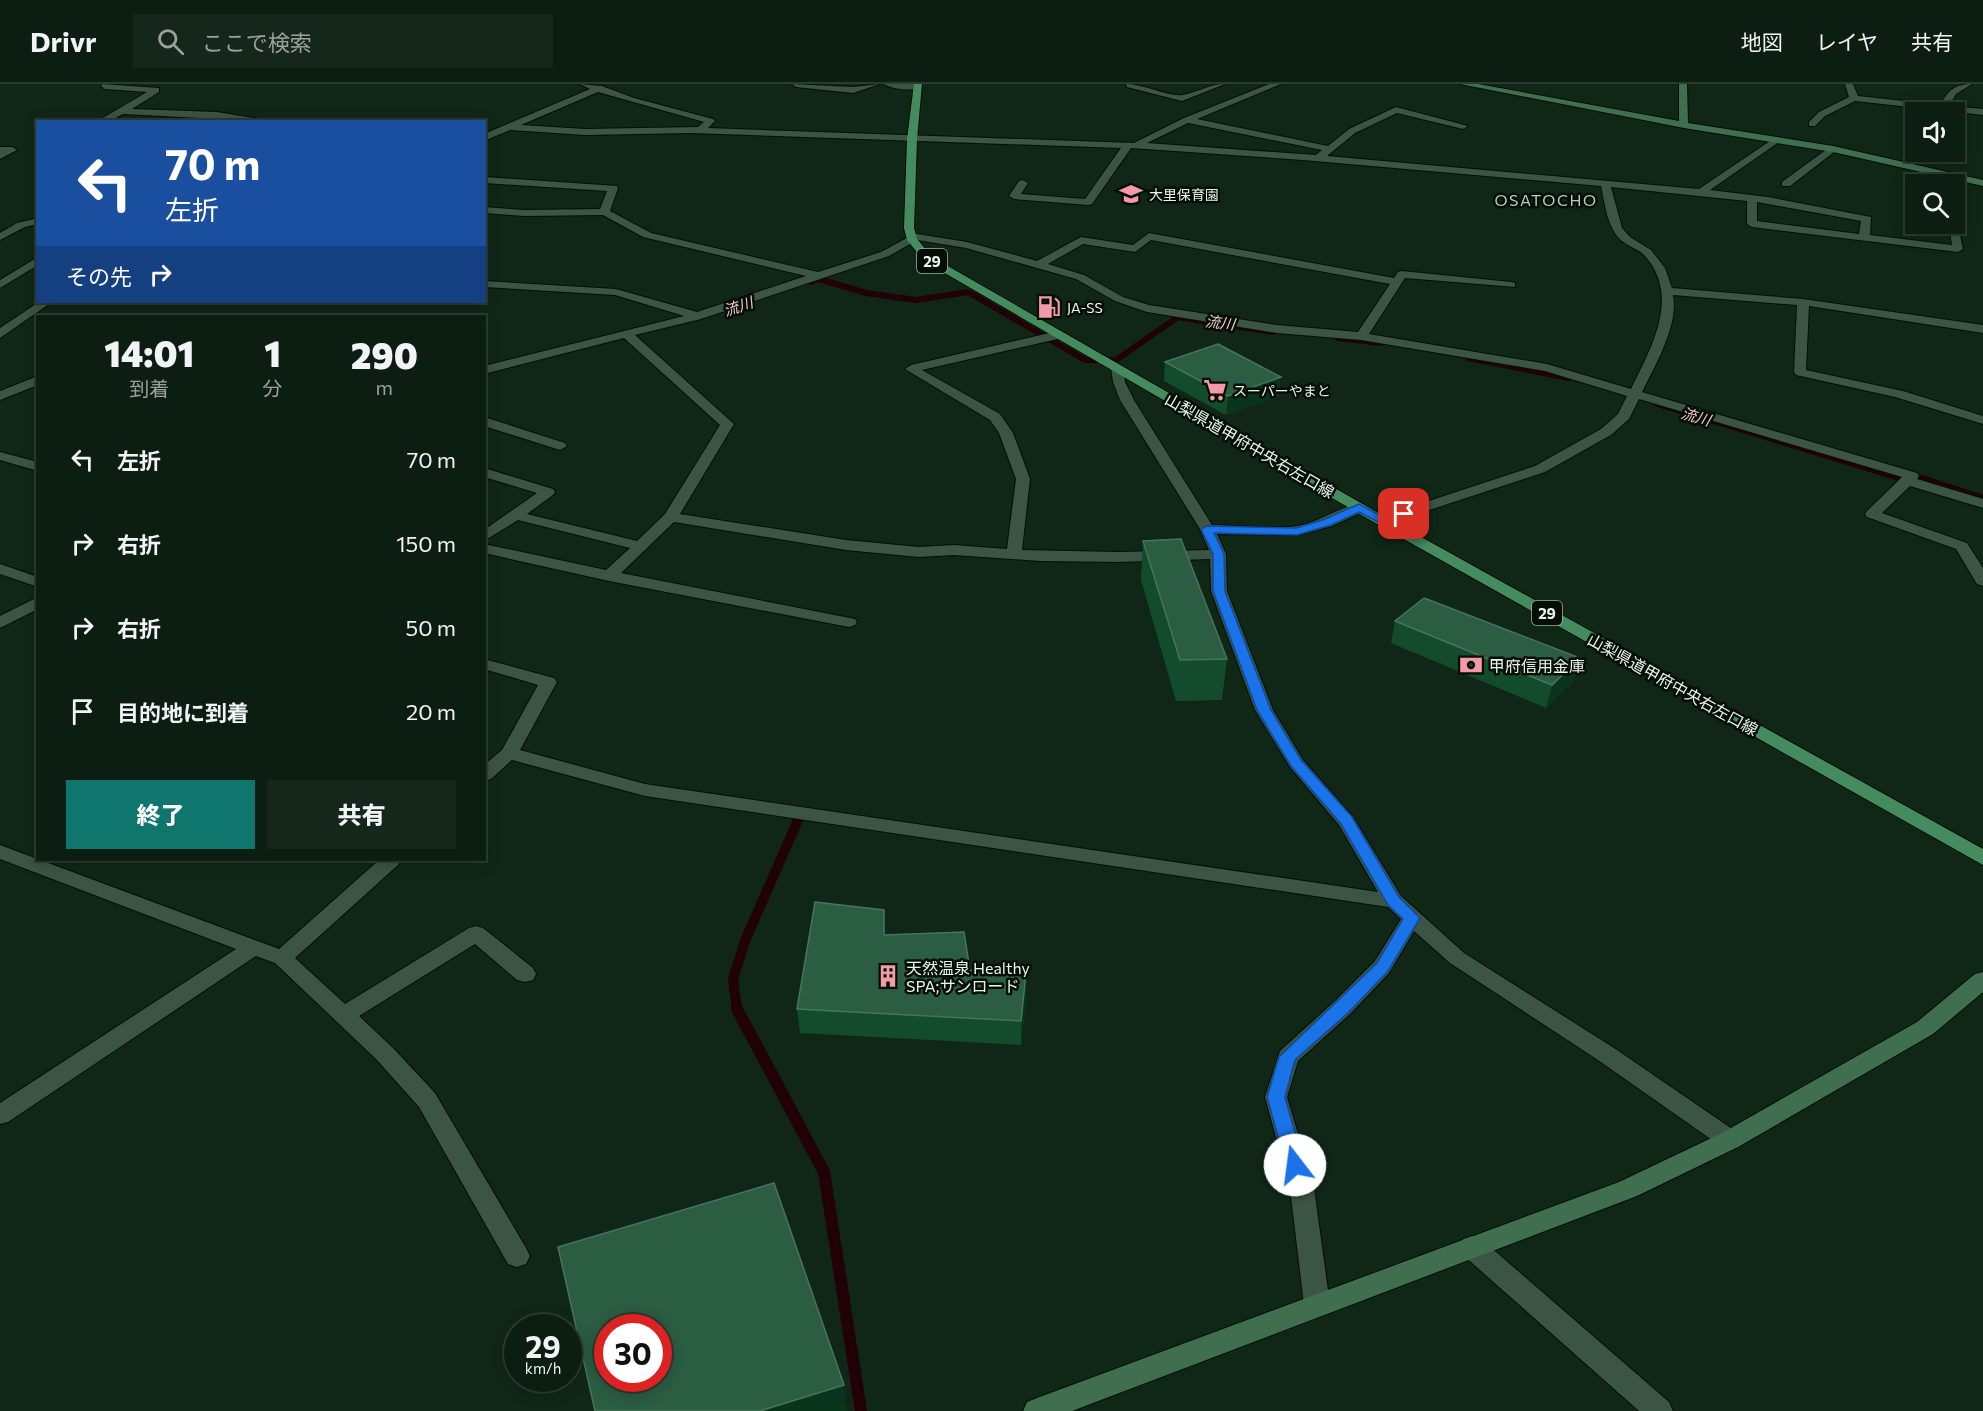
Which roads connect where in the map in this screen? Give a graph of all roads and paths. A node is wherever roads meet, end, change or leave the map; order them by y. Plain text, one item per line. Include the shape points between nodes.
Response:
1 (110, 84) edge
2 (584, 84) edge
3 (796, 84) edge
4 (876, 84) edge
5 (888, 84) edge
6 (1132, 84) edge
7 (1221, 84) edge
8 (1277, 84) edge
9 (1464, 84) edge
10 (1683, 84) edge
11 (1849, 84) edge
12 (1968, 84) edge
13 (599, 86) edge
14 (917, 86) edge
15 (1854, 98) junction
16 (1946, 102) edge
17 (1905, 104) edge
18 (1965, 110) edge
19 (122, 111) junction
20 (1983, 112) edge
21 (104, 120) edge
22 (254, 120) edge
23 (1187, 120) junction
24 (1812, 124) dead end
25 (1684, 125) junction
26 (1463, 126) dead end
27 (507, 127) junction
28 (699, 131) junction
29 (486, 137) edge
30 (912, 139) junction
31 (1776, 140) junction
32 (1132, 146) junction
33 (1329, 149) junction
34 (0, 150) edge
35 (1833, 150) junction
36 (0, 156) edge
37 (1319, 158) junction
38 (486, 180) edge
39 (1023, 183) dead end
40 (1983, 183) edge
41 (1605, 184) junction
42 (1786, 184) dead end
43 (1701, 192) junction
44 (1752, 198) junction
45 (486, 210) edge
46 (605, 212) junction
47 (36, 221) edge
48 (21, 225) junction
49 (0, 231) edge
50 (1955, 234) edge
51 (0, 237) edge
52 (912, 238) junction
53 (1864, 238) junction
54 (36, 261) edge
55 (1039, 265) junction
56 (819, 276) junction
57 (1396, 282) junction
58 (0, 285) edge
59 (486, 285) edge
60 (1511, 285) dead end
61 (1667, 291) junction
62 (1803, 302) junction
63 (45, 303) edge
64 (697, 316) junction
65 (1983, 329) edge
66 (0, 334) edge
67 (628, 335) junction
68 (1058, 335) junction
69 (1361, 336) junction
70 (1114, 367) junction
71 (486, 370) edge
72 (36, 381) edge
73 (1637, 393) junction
74 (0, 396) edge
75 (1983, 420) edge
76 (486, 422) edge
77 (560, 446) dead end
78 (0, 456) edge
79 (36, 466) edge
80 (486, 473) edge
81 (1907, 480) junction
82 (1983, 504) edge
83 (1359, 508) junction
84 (515, 514) junction
85 (671, 517) junction
86 (1382, 521) junction
87 (1207, 529) junction
88 (486, 536) edge
89 (641, 546) junction
90 (486, 548) edge
91 (1014, 554) junction
92 (1218, 554) junction
93 (0, 569) edge
94 (609, 576) junction
95 (1983, 580) edge
96 (36, 581) edge
97 (36, 603) edge
98 (849, 622) dead end
99 (0, 623) edge
100 (486, 665) edge
101 (509, 753) junction
102 (486, 773) edge
103 (0, 852) edge
104 (1983, 858) edge
105 (390, 861) edge
106 (1394, 901) junction
107 (1412, 918) junction
108 (254, 947) junction
109 (282, 958) junction
110 (525, 974) dead end
111 (1983, 980) edge
112 (344, 1015) junction
113 (0, 1115) edge
114 (1730, 1140) junction
115 (1472, 1248) junction
116 (518, 1256) dead end
117 (1317, 1305) junction
118 (1037, 1411) edge
119 (1659, 1411) edge

1 - 19 street via 105,86 156,90
2 - 13 street
3 - 4 street via 853,90
5 - 14 street
6 - 7 street via 1182,98
8 - 23 street
9 - 25 street
10 - 25 street
11 - 15 street
12 - 16 street via 1953,92
13 - 27 street
13 - 28 street via 631,100 710,121
14 - 30 main road, 29
15 - 17 street
15 - 24 street via 1822,114
18 - 20 street
19 - 21 street
19 - 22 street
23 - 32 street
23 - 33 street
25 - 31 street
26 - 33 street via 1396,110 1352,131
27 - 28 street via 585,132
27 - 29 street
28 - 30 street
30 - 32 street
30 - 52 main road, 29
31 - 35 street
31 - 43 street
32 - 37 street
32 - 39 street via 1088,202 1014,196
33 - 37 street
34 - 36 street via 12,150
35 - 40 street
35 - 42 street
37 - 41 street
38 - 46 street via 613,188
41 - 43 street
41 - 61 street via 1617,229 1647,252 1659,268
43 - 44 street
44 - 53 street via 1867,219
44 - 53 street via 1752,224
45 - 46 street
46 - 56 street via 657,238
47 - 48 street
48 - 49 street
48 - 51 street
50 - 53 street via 1958,249
52 - 55 street via 967,245
52 - 56 street via 885,254
52 - 68 main road, 山梨県道甲府中央右左口線 / 29 via 928,259
54 - 58 street
55 - 57 street via 1082,240 1136,249 1149,236
55 - 69 street via 1080,277 1119,299 1147,308 1277,329
56 - 64 street
57 - 60 street via 1402,274
57 - 69 street
59 - 64 street via 616,292
61 - 62 street
61 - 73 street via 1669,303 1660,342
62 - 65 street
62 - 75 street via 1800,372 1898,394
63 - 66 street
64 - 67 street
67 - 71 street
67 - 85 street via 727,424
68 - 70 main road, 山梨県道甲府中央右左口線 / 29
68 - 91 street via 910,369 995,417 1006,433 1023,479
69 - 73 street via 1547,368
70 - 83 main road, 山梨県道甲府中央右左口線 / 29
70 - 87 street via 1127,400
72 - 74 street
73 - 81 street via 1912,476
73 - 86 street via 1624,416 1606,432 1540,469
76 - 77 street
78 - 79 street
80 - 84 street via 548,492
81 - 82 street
81 - 95 street via 1872,514 1962,546
83 - 86 main road, 山梨県道甲府中央右左口線 / 29
83 - 87 street via 1297,531
84 - 88 street
84 - 89 street
85 - 89 street
85 - 91 street via 846,545 919,552
86 - 104 main road, 山梨県道甲府中央右左口線 / 29
87 - 92 street
89 - 94 street
90 - 94 street
91 - 92 street
92 - 106 street via 1219,591 1264,710 1296,763 1346,821
93 - 96 street
94 - 98 street
97 - 99 street
100 - 101 street via 548,682
101 - 102 street
101 - 106 street via 645,790
103 - 108 street
105 - 109 street
106 - 107 street
107 - 114 street via 1457,958
107 - 117 street via 1382,967 1288,1057 1276,1097 1302,1188
108 - 109 street
108 - 113 street
109 - 112 street
110 - 112 street via 476,933
111 - 114 street via 1925,1028
112 - 116 street via 427,1100
114 - 115 street via 1628,1189
115 - 117 street
115 - 119 street
117 - 118 street

